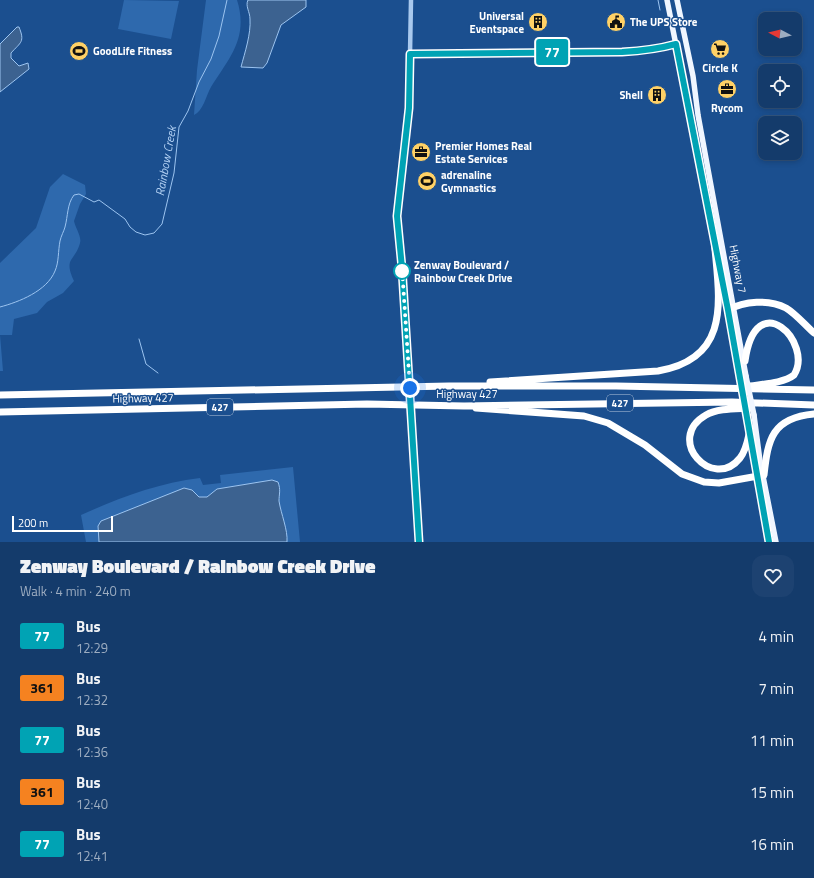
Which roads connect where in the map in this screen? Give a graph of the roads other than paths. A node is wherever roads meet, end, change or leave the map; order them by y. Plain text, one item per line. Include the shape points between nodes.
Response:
1 (411, 0) edge
2 (667, 0) edge
3 (677, 0) edge
4 (714, 237) junction
5 (731, 308) junction
6 (814, 333) edge
7 (745, 361) junction
8 (448, 386) junction
9 (728, 388) junction
10 (814, 390) edge
11 (0, 395) edge
12 (814, 404) edge
13 (776, 405) junction
14 (464, 406) junction
15 (0, 412) edge
16 (814, 414) edge
17 (750, 430) junction
18 (760, 476) junction
19 (419, 542) edge
20 (769, 542) edge
21 (776, 542) edge

1 - 19 street, bridge via 409,108 397,216
2 - 4 main road, Highway 7
3 - 5 main road, Highway 7 via 693,76
4 - 5 main road, Highway 7
4 - 8 highway via 719,314 708,342 684,364 658,371
5 - 6 highway via 760,302 779,305
5 - 7 main road, Highway 7
5 - 17 main road, Highway 7, bridge
7 - 9 highway via 747,345 755,331 761,327 775,323 784,324 801,339 805,359 794,376 784,380
7 - 18 main road, Highway 7, bridge
8 - 9 highway, Highway 427 / 427
8 - 11 highway, Highway 427 / 427
9 - 10 highway, Highway 427 / 427
12 - 13 highway, Highway 427 / 427
13 - 14 highway, Highway 427 / 427 via 732,402
13 - 17 highway via 705,415 691,431 691,450 704,465 726,467 740,458
14 - 15 highway, Highway 427 / 427 via 367,404
14 - 18 highway via 484,410 584,416 608,423 625,432 682,474 695,480 719,483
16 - 18 highway via 792,419 772,435
17 - 18 main road, Highway 7
18 - 20 main road, Highway 7
18 - 21 main road, Highway 7

